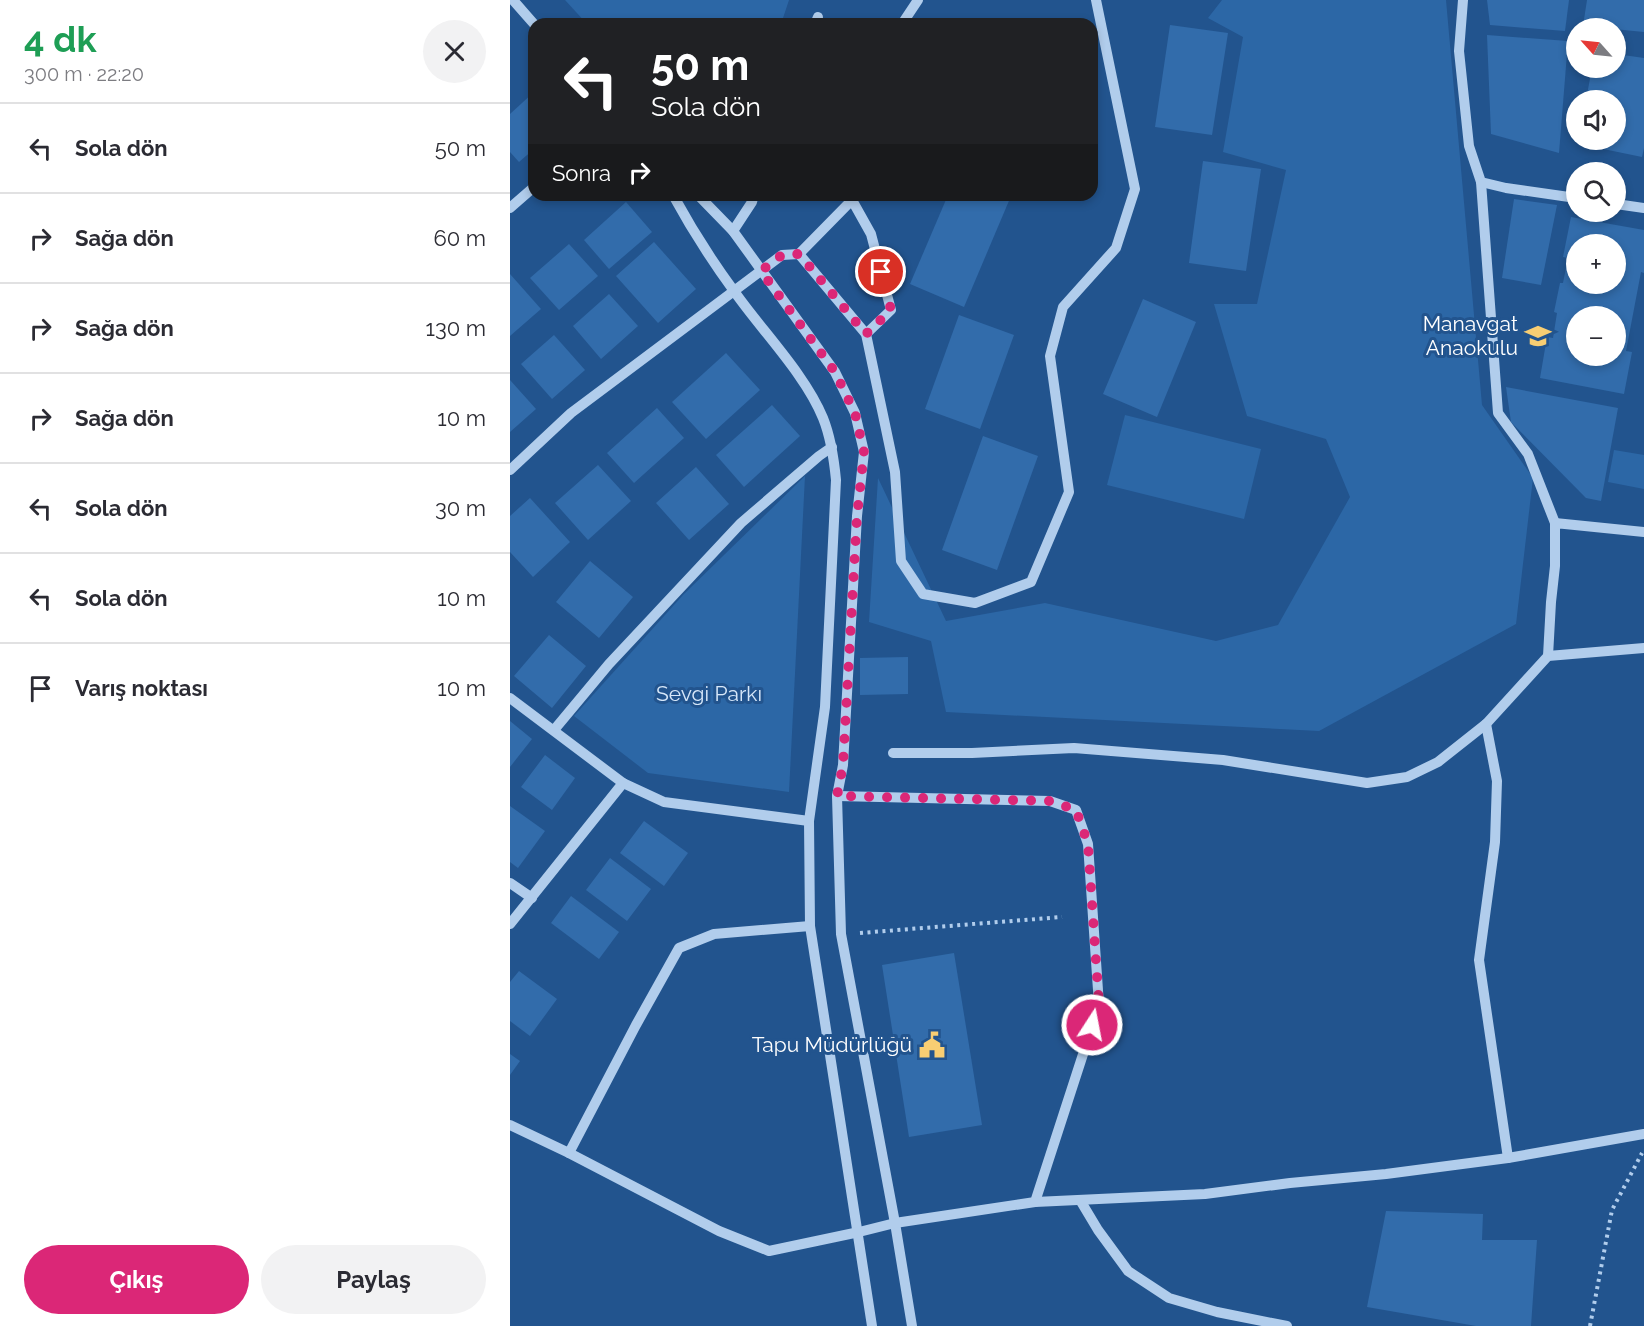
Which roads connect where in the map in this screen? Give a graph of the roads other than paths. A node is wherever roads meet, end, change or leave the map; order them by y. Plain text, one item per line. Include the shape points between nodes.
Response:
1 (513, 0) edge
2 (918, 0) edge
3 (1096, 0) edge
4 (1463, 0) edge
5 (529, 18) edge
6 (906, 18) edge
7 (1481, 182) junction
8 (528, 193) edge
9 (1566, 197) edge
10 (676, 201) edge
11 (704, 201) edge
12 (752, 201) edge
13 (848, 201) edge
14 (854, 201) edge
15 (1626, 205) edge
16 (510, 207) edge
17 (1644, 208) edge
18 (733, 231) junction
19 (799, 254) junction
20 (761, 271) junction
21 (734, 291) junction
22 (866, 334) junction
23 (832, 447) junction
24 (510, 470) edge
25 (1555, 523) junction
26 (1644, 532) edge
27 (1644, 648) edge
28 (1548, 656) junction
29 (510, 698) edge
30 (1486, 724) junction
31 (554, 730) junction
32 (893, 753) dead end
33 (624, 783) junction
34 (837, 796) junction
35 (809, 821) junction
36 (510, 884) edge
37 (532, 898) junction
38 (510, 924) edge
39 (810, 926) junction
40 (510, 1125) edge
41 (1644, 1134) edge
42 (569, 1153) junction
43 (1508, 1158) junction
44 (1080, 1200) junction
45 (1035, 1202) junction
46 (896, 1222) junction
47 (859, 1232) junction
48 (872, 1326) edge
49 (912, 1326) edge
50 (1287, 1326) edge

1 - 5 street
2 - 6 street
3 - 22 street via 1135,189 1116,248 1063,307 1050,356 1069,492 1031,582 975,603 923,594 901,561 895,472
4 - 7 street via 1459,51 1469,146
7 - 9 street
7 - 25 street via 1498,413 1528,454
8 - 16 street
10 - 21 street
11 - 18 street
12 - 18 street
13 - 19 street
14 - 22 street via 871,234 891,310
15 - 17 street
18 - 20 street
19 - 20 street via 782,255
19 - 22 street
20 - 21 street
20 - 34 street via 835,372 855,413 864,452 843,765
21 - 23 street via 804,383
21 - 24 street via 571,413
23 - 31 street via 741,524 609,664
23 - 35 street via 836,480 825,707
25 - 26 street
25 - 28 street
27 - 28 street
28 - 30 street
29 - 31 street
30 - 32 street via 1438,762 1407,777 1367,783 1222,760 1074,748
30 - 43 street via 1497,780 1495,842 1479,960
31 - 33 street
33 - 35 street via 664,802
33 - 37 street
34 - 45 street via 1050,801 1076,810 1088,844 1099,1005
34 - 46 street via 841,934
35 - 39 street
36 - 37 street
37 - 38 street
39 - 42 street via 714,934 679,948
39 - 47 street
40 - 42 street
41 - 43 street
42 - 47 street via 718,1231 769,1251
43 - 44 street via 1205,1194
44 - 45 street
44 - 50 street via 1128,1271 1169,1298
45 - 46 street
46 - 47 street
46 - 49 street
47 - 48 street

